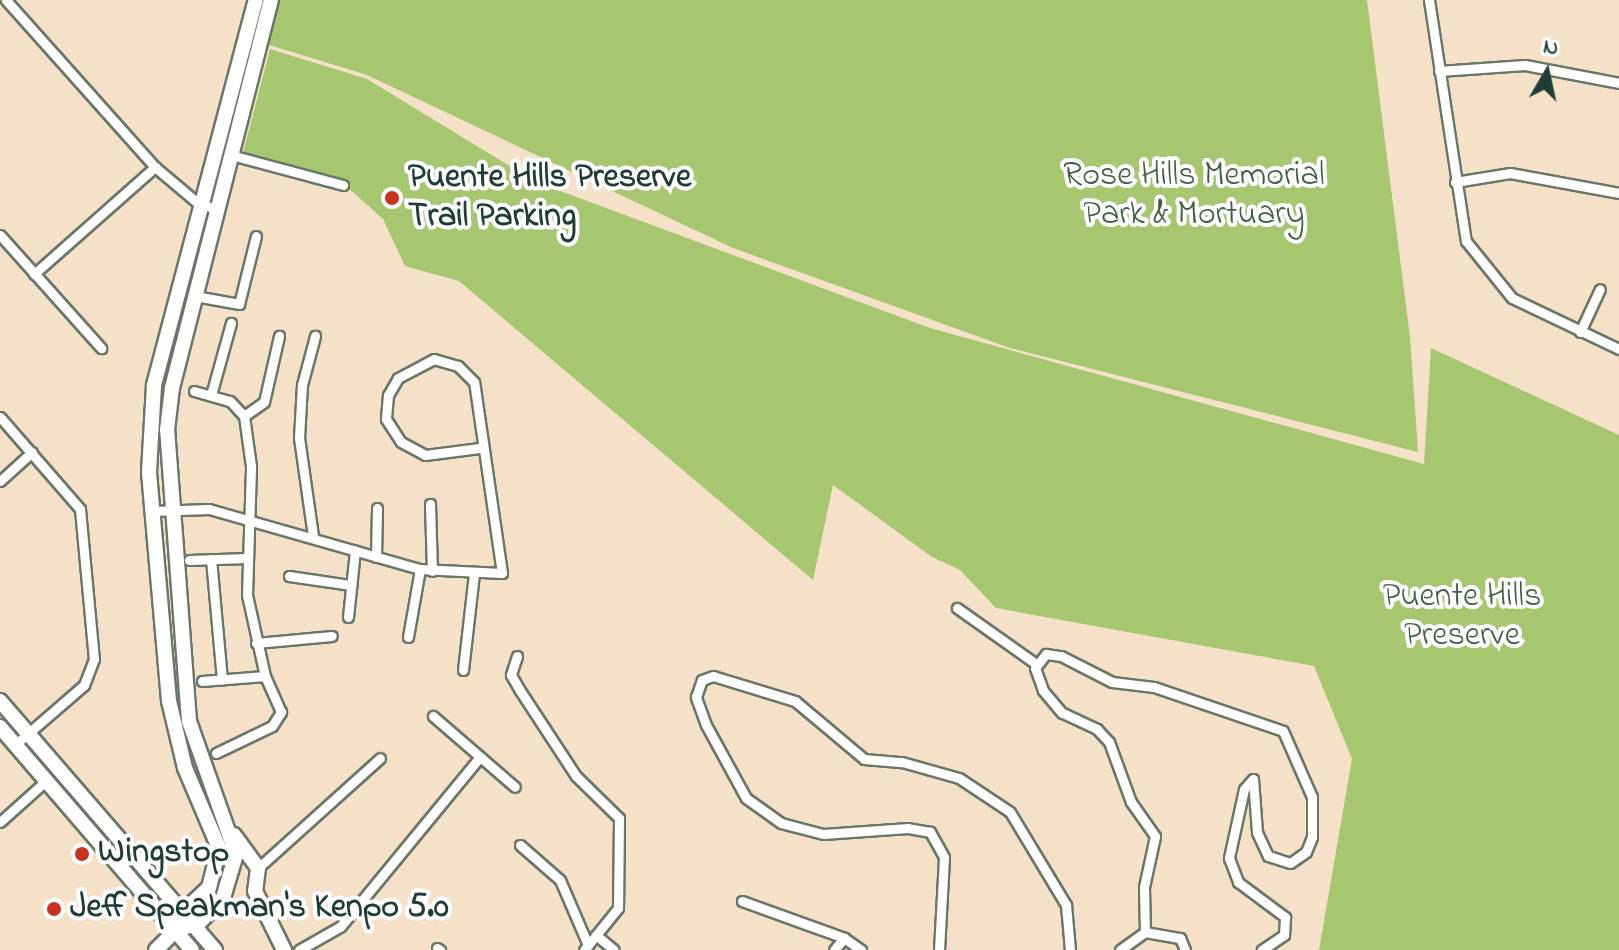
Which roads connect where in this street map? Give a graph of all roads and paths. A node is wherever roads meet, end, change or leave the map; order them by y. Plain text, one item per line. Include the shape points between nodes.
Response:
1 (6, 0) edge
2 (256, 0) edge
3 (271, 0) edge
4 (1429, 0) edge
5 (1439, 71) junction
6 (1619, 83) edge
7 (231, 155) junction
8 (155, 167) junction
9 (1455, 182) junction
10 (343, 185) dead end
11 (1619, 193) edge
12 (199, 204) junction
13 (218, 209) junction
14 (0, 235) edge
15 (256, 236) dead end
16 (34, 274) junction
17 (1600, 289) dead end
18 (195, 296) junction
19 (231, 323) dead end
20 (1580, 332) junction
21 (279, 336) dead end
22 (315, 336) dead end
23 (101, 348) dead end
24 (1619, 349) edge
25 (194, 391) dead end
26 (211, 395) junction
27 (244, 416) junction
28 (0, 417) edge
29 (480, 448) junction
30 (32, 452) junction
31 (0, 481) edge
32 (430, 504) dead end
33 (377, 508) dead end
34 (170, 510) junction
35 (153, 511) junction
36 (252, 518) junction
37 (313, 536) junction
38 (355, 550) junction
39 (376, 557) junction
40 (247, 558) junction
41 (211, 559) junction
42 (182, 561) junction
43 (420, 569) junction
44 (432, 571) junction
45 (474, 573) junction
46 (289, 576) dead end
47 (351, 585) junction
48 (957, 608) dead end
49 (348, 617) dead end
50 (332, 636) dead end
51 (408, 637) dead end
52 (256, 643) junction
53 (517, 656) dead end
54 (1036, 664) junction
55 (463, 670) dead end
56 (265, 676) junction
57 (222, 679) junction
58 (202, 681) dead end
59 (0, 701) edge
60 (433, 716) dead end
61 (0, 727) edge
62 (29, 733) junction
63 (16, 744) junction
64 (216, 753) dead end
65 (480, 757) junction
66 (380, 758) dead end
67 (60, 768) junction
68 (203, 771) junction
69 (188, 776) junction
70 (47, 780) junction
71 (515, 787) dead end
72 (0, 822) edge
73 (234, 835) junction
74 (520, 845) dead end
75 (255, 880) junction
76 (230, 887) junction
77 (742, 901) dead end
78 (185, 910) junction
79 (197, 925) junction
80 (178, 928) junction
81 (1145, 932) junction
82 (596, 935) junction
83 (844, 938) junction
84 (586, 948) edge
85 (156, 950) edge
86 (192, 950) edge
87 (215, 950) edge
88 (284, 950) edge
89 (299, 950) edge
90 (614, 950) edge
91 (834, 950) edge
92 (861, 950) edge
93 (939, 950) edge
94 (1070, 950) edge
95 (1120, 950) edge
96 (1185, 950) edge
97 (1262, 950) edge

1 - 8 street
2 - 12 main road
3 - 7 main road
4 - 5 street
5 - 6 street via 1525,65
5 - 9 street
7 - 10 street
7 - 13 main road
8 - 12 street
8 - 16 street
9 - 11 street via 1510,173
9 - 20 street via 1466,241 1495,280 1512,298
12 - 13 street
12 - 35 main road via 154,385
13 - 18 main road
14 - 16 street
15 - 18 street via 239,304
16 - 23 street
17 - 20 street
18 - 34 main road via 167,430
19 - 26 street
20 - 24 street
21 - 27 street via 264,402
22 - 37 street via 302,385 299,438
25 - 26 street
26 - 27 street via 230,401
27 - 36 street
28 - 30 street
29 - 29 street via 425,455 401,442 386,419 388,395 398,378 434,359 458,366 474,382
29 - 45 street via 502,573
30 - 31 street
30 - 62 street via 84,519 94,659 84,685
32 - 44 street
33 - 39 street
34 - 35 street
34 - 36 street via 209,509
34 - 42 main road
35 - 69 main road via 169,701
36 - 37 street
36 - 40 street
37 - 38 street
38 - 39 street
38 - 47 street
39 - 43 street
40 - 41 street
40 - 52 street
41 - 42 street
41 - 57 street
42 - 68 main road via 183,681
43 - 44 street
43 - 51 street
44 - 45 street
45 - 55 street
46 - 47 street
47 - 49 street
48 - 54 street
50 - 52 street
52 - 56 street
53 - 82 street via 511,675 515,682 576,776 619,818 618,908
54 - 81 street via 1052,705 1097,729 1109,742 1131,802 1155,836 1144,887
54 - 97 street via 1046,654 1061,656 1112,682 1154,687 1283,731 1312,797 1312,837 1304,857 1275,862 1262,847 1253,779 1244,789 1229,858 1238,882 1285,917 1284,935
56 - 57 street
56 - 64 street via 280,704 279,719
57 - 58 street
59 - 62 main road
60 - 65 street
61 - 63 main road
62 - 63 street
62 - 67 main road
63 - 70 main road
65 - 71 street
65 - 89 street via 341,926
66 - 75 street
67 - 70 street
67 - 78 main road
68 - 69 main road
68 - 73 main road
69 - 78 main road via 212,828 219,860 209,888
70 - 72 street
70 - 80 main road
73 - 75 main road
73 - 76 main road
74 - 84 street via 560,880
75 - 76 main road
75 - 88 main road
76 - 79 main road
77 - 83 street
78 - 79 main road
78 - 80 main road
79 - 80 main road
79 - 87 main road
80 - 85 main road
80 - 86 main road
81 - 95 street
81 - 96 street via 1180,938
82 - 84 street
82 - 90 street
83 - 91 street
83 - 92 street
93 - 94 street via 944,857 930,832 908,828 823,834 781,823 746,798 706,725 696,687 713,676 795,701 864,759 902,762 959,778 1010,812 1066,905

